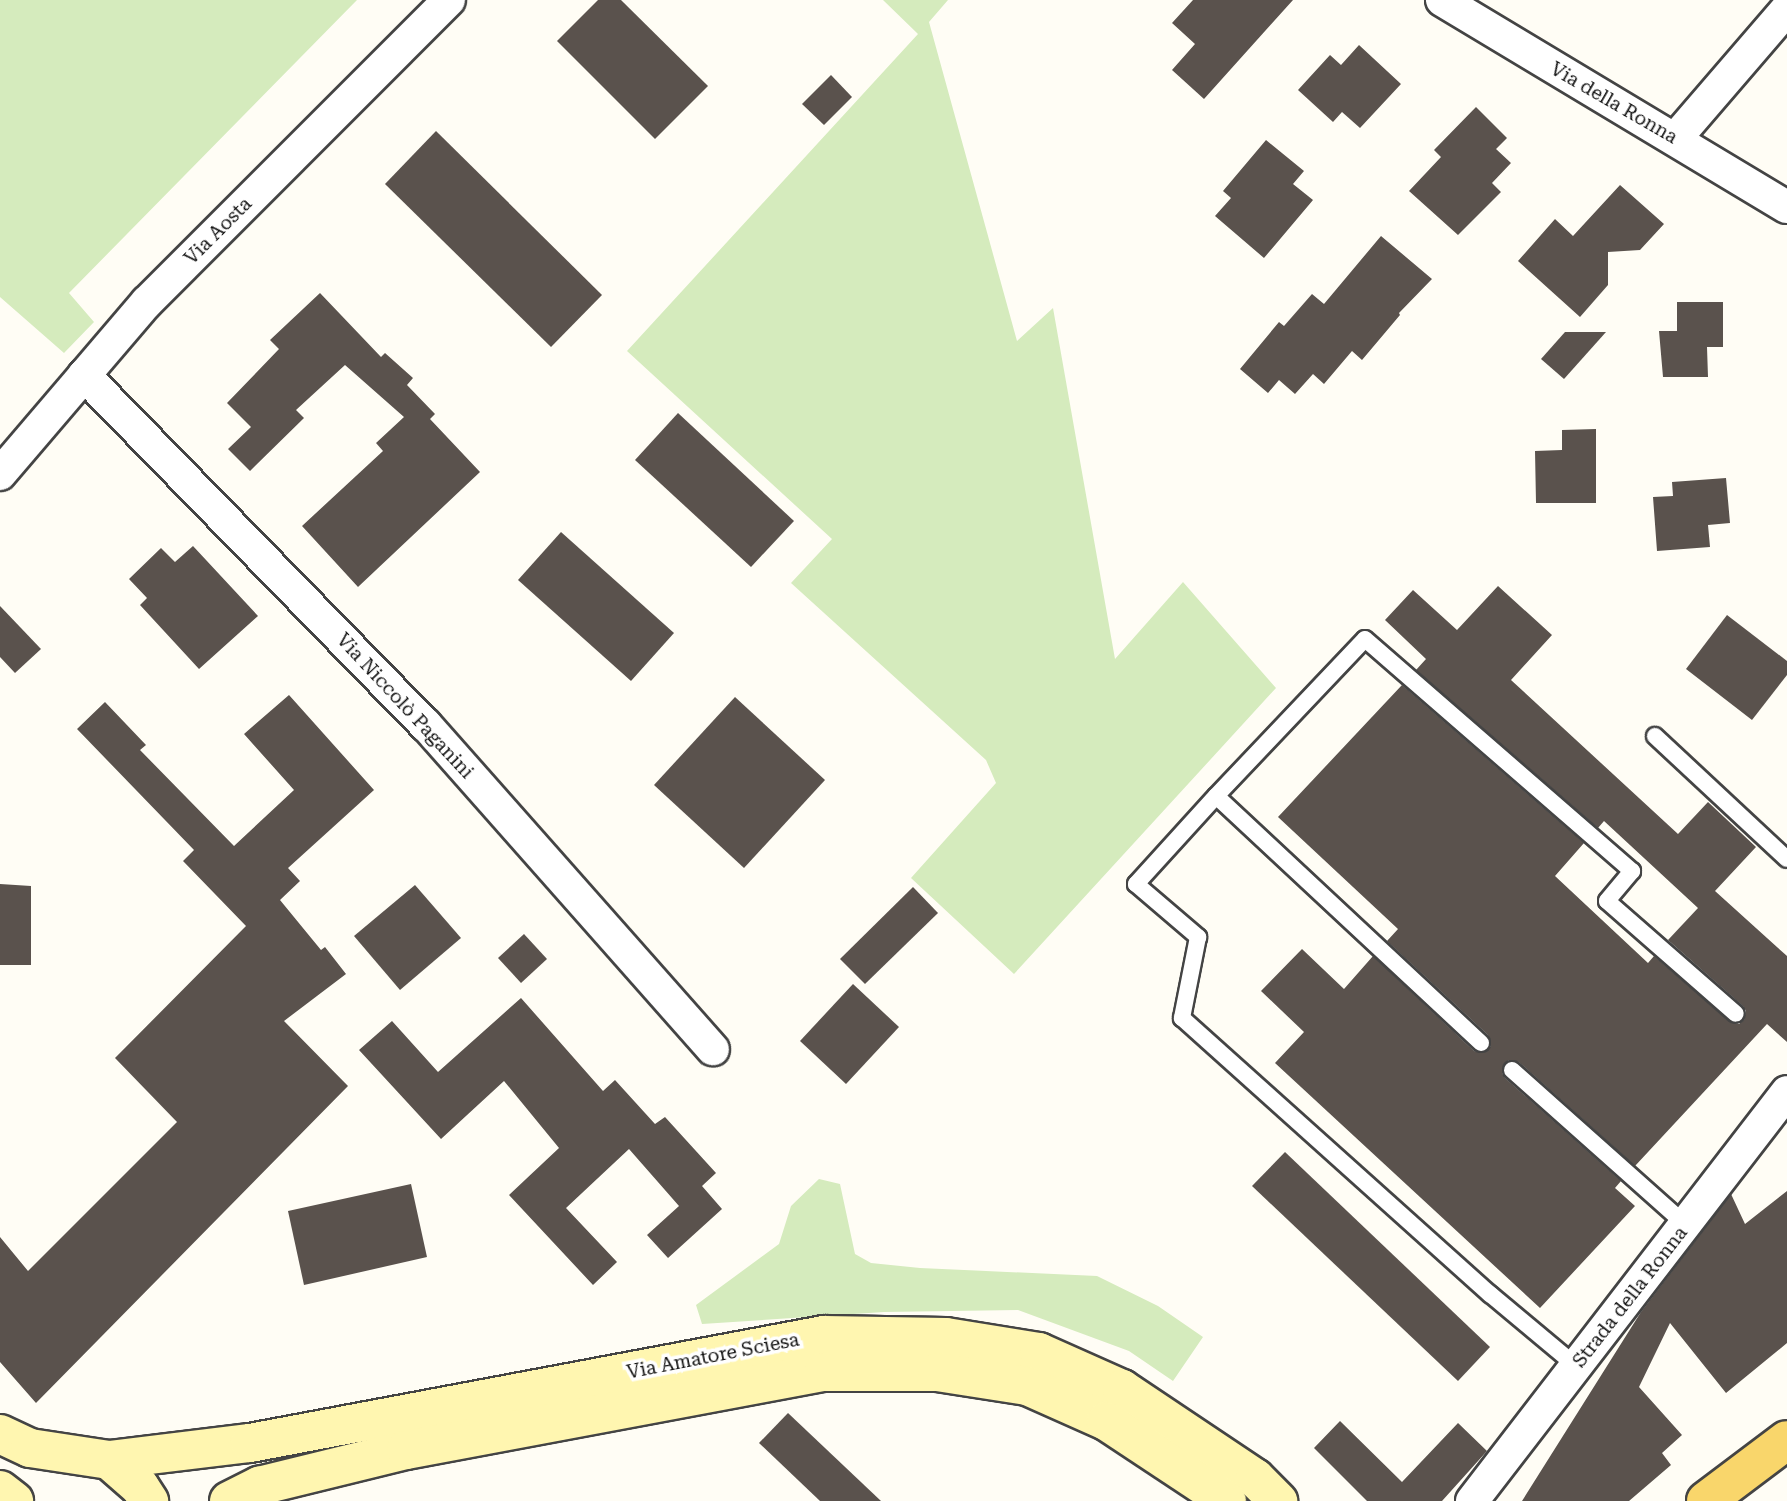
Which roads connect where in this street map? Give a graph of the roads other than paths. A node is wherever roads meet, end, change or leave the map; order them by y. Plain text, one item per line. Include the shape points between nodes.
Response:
1 (449, 0) edge
2 (1441, 0) edge
3 (1787, 9) edge
4 (1676, 138) junction
5 (1787, 207) edge
6 (84, 375) junction
7 (0, 474) edge
8 (1655, 736) dead end
9 (1216, 796) junction
10 (1787, 859) edge
11 (1736, 1014) dead end
12 (1481, 1043) dead end
13 (713, 1049) dead end
14 (1512, 1070) dead end
15 (1787, 1092) edge
16 (1685, 1224) junction
17 (1576, 1366) junction
18 (0, 1434) edge
19 (1787, 1440) edge
20 (109, 1460) junction
21 (0, 1490) edge
22 (1254, 1493) edge
23 (14, 1501) edge
24 (149, 1501) edge
25 (229, 1501) edge
26 (1472, 1501) edge
27 (1706, 1501) edge

1 - 6 street, Via Aosta via 146,302
2 - 4 street, Via della Ronna
3 - 4 street
4 - 5 street, Via della Ronna
6 - 7 street, Via Aosta
6 - 13 street, Via Niccolò Paganini via 426,725
8 - 10 lane
9 - 11 lane via 1364,639 1632,871 1607,901
9 - 12 lane
9 - 17 lane via 1136,884 1198,937 1182,1018
14 - 16 lane
15 - 16 street, Strada della Ronna
16 - 17 street, Strada della Ronna
17 - 26 street, Strada della Ronna
18 - 20 street, Via Amatore Sciesa via 30,1448
19 - 27 main road
20 - 22 street, Via Amatore Sciesa via 250,1443 824,1335 946,1337 1040,1352 1122,1389
20 - 24 street
21 - 23 street
22 - 25 street, Via Amatore Sciesa via 1027,1386 937,1372 824,1372 406,1450 259,1486

